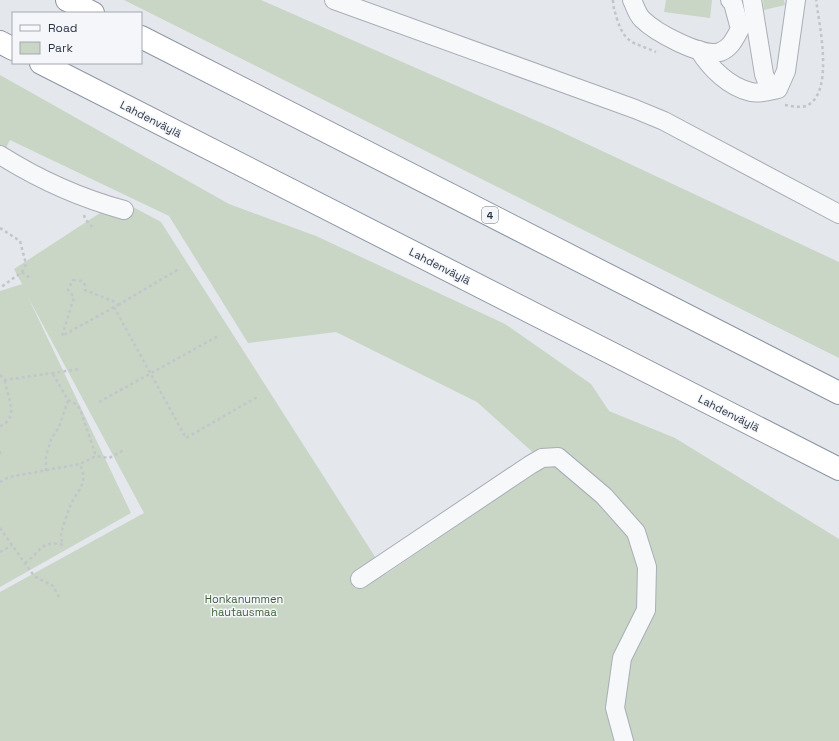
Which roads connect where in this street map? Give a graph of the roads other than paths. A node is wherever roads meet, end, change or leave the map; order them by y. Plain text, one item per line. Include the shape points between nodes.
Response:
1 (68, 0) edge
2 (334, 0) edge
3 (632, 0) edge
4 (730, 0) edge
5 (752, 0) edge
6 (796, 0) edge
7 (91, 12) edge
8 (142, 39) edge
9 (0, 42) edge
10 (12, 48) edge
11 (698, 50) junction
12 (43, 64) edge
13 (770, 90) junction
14 (0, 155) edge
15 (124, 210) dead end
16 (839, 214) edge
17 (839, 393) edge
18 (839, 469) edge
19 (360, 579) dead end
20 (624, 741) edge

1 - 7 highway
2 - 16 lane via 664,121
3 - 11 lane via 641,18 655,30
4 - 11 lane via 740,29 733,44 720,52
5 - 13 lane via 764,74
6 - 13 lane via 786,71 778,89
8 - 17 highway, 4
9 - 10 highway
11 - 13 lane via 728,82 750,92
12 - 18 highway, Lahdenväylä
14 - 15 lane via 49,182 99,203
19 - 20 lane via 530,465 542,458 558,457 604,496 636,532 647,567 646,610 622,658 616,701

